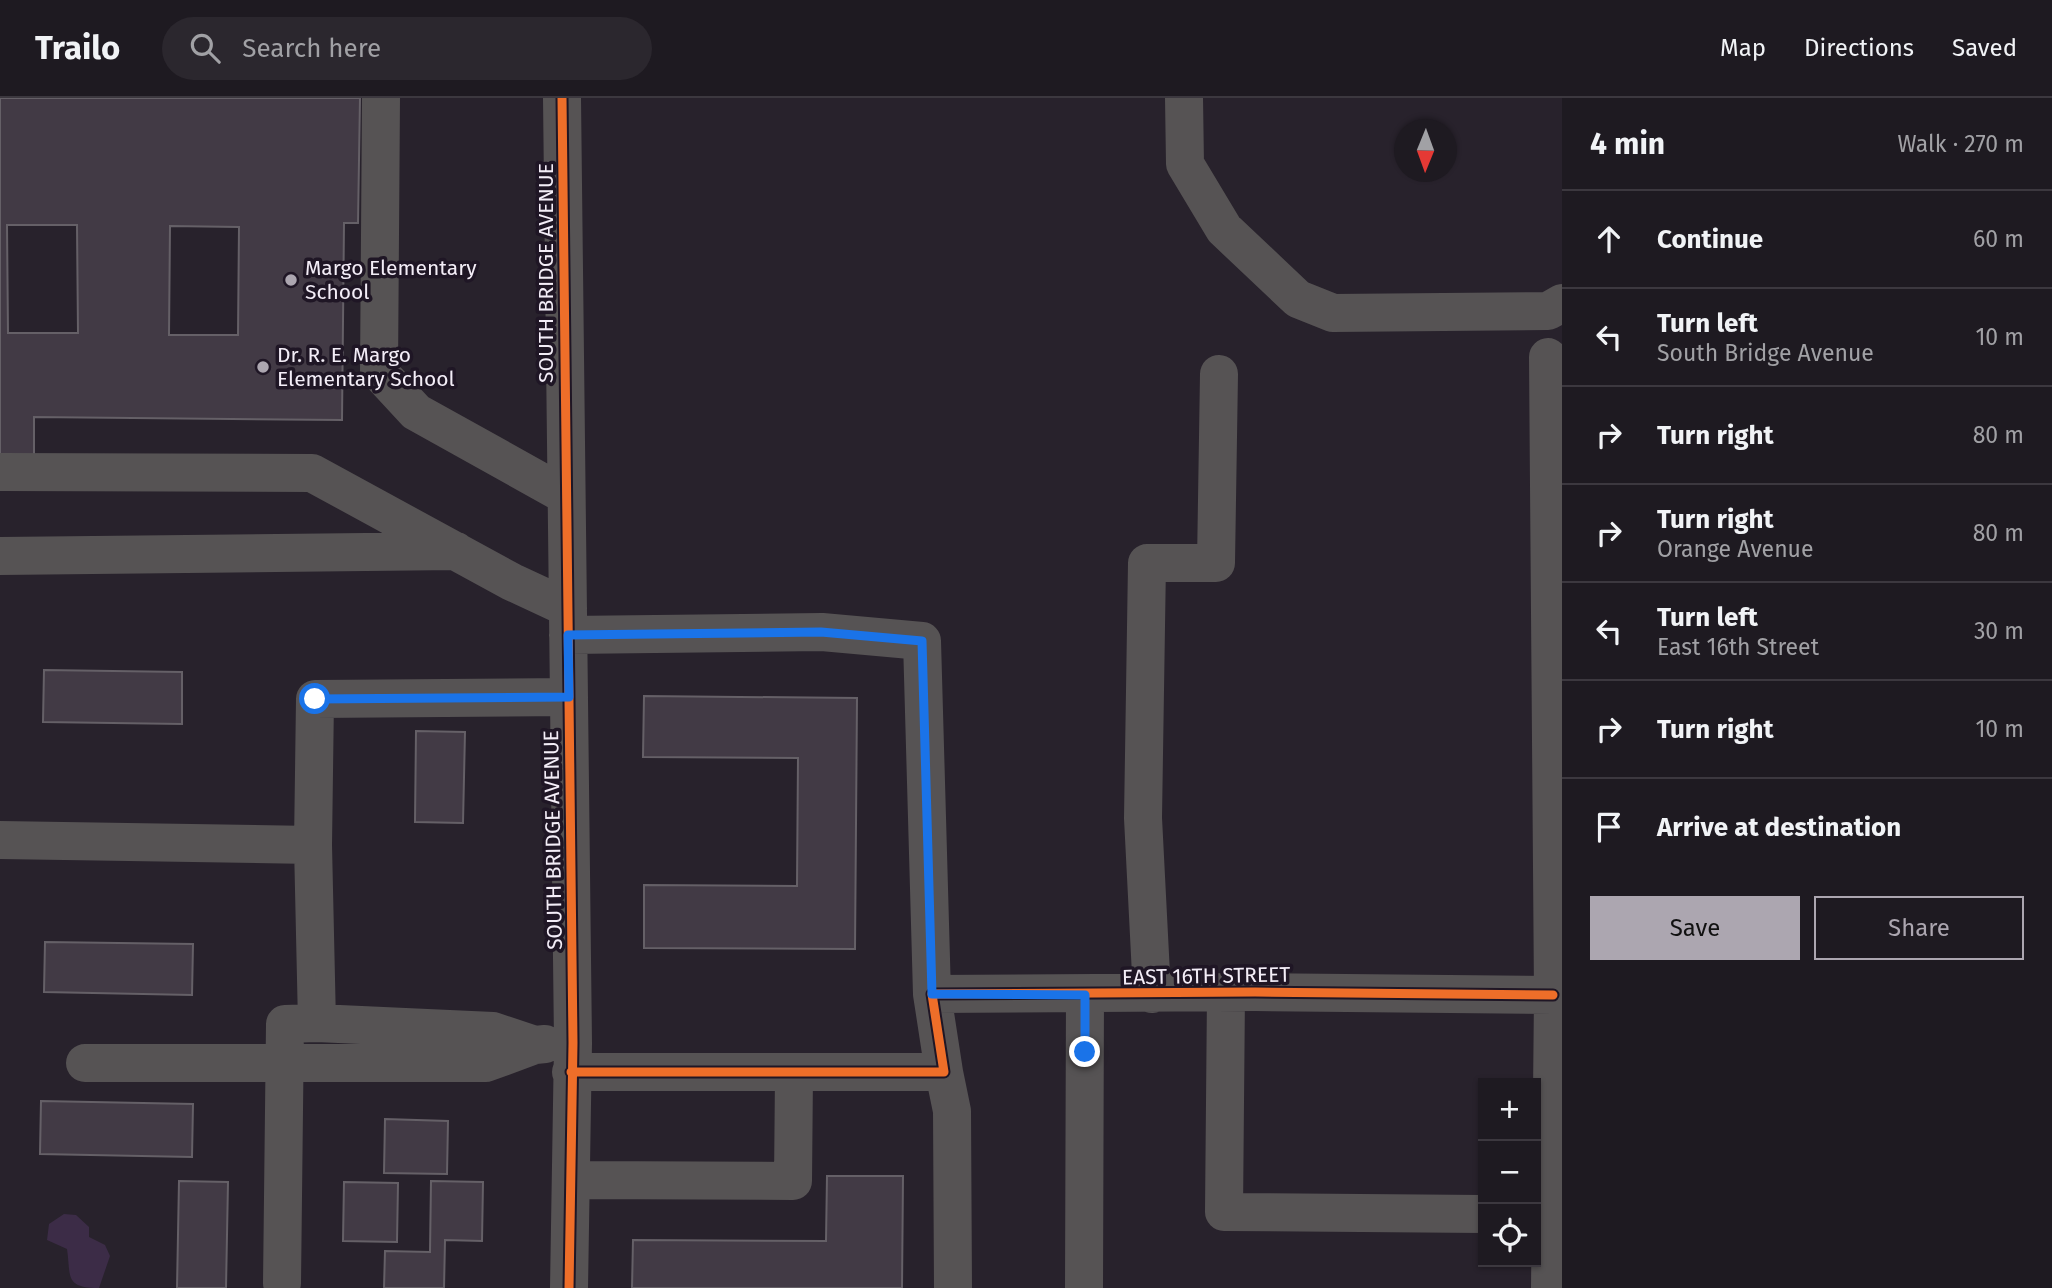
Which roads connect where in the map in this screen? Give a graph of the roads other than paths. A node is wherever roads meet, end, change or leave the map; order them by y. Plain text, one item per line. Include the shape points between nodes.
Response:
1 (381, 98) edge
2 (562, 98) edge
3 (1184, 98) edge
4 (1562, 303) edge
5 (1548, 357) dead end
6 (1219, 374) dead end
7 (0, 472) edge
8 (565, 495) junction
9 (458, 551) junction
10 (0, 556) edge
11 (568, 622) junction
12 (569, 697) junction
13 (0, 840) edge
14 (313, 845) junction
15 (1226, 993) junction
16 (932, 994) junction
17 (1152, 994) junction
18 (1085, 995) junction
19 (1553, 995) junction
20 (317, 1023) junction
21 (535, 1045) junction
22 (572, 1058) junction
23 (285, 1062) junction
24 (85, 1063) dead end
25 (944, 1072) junction
26 (793, 1074) junction
27 (573, 1180) junction
28 (1478, 1214) edge
29 (1543, 1214) edge
30 (282, 1283) dead end
31 (569, 1288) edge
32 (953, 1288) edge
33 (1084, 1288) edge
34 (1550, 1288) edge

1 - 8 street via 379,372 416,412
2 - 8 street, SOUTH BRIDGE AVENUE
3 - 4 street via 1185,164 1224,229 1298,299 1333,313 1548,311
5 - 19 street
6 - 17 street via 1216,563 1147,563 1143,818
7 - 9 street via 313,472
8 - 11 street, SOUTH BRIDGE AVENUE
9 - 10 street
9 - 11 street
11 - 12 street, SOUTH BRIDGE AVENUE
11 - 16 street via 821,632 922,641
12 - 14 street via 315,699
12 - 22 street, SOUTH BRIDGE AVENUE
13 - 14 street
14 - 20 street
15 - 17 street, EAST 16TH STREET
15 - 19 street, EAST 16TH STREET
15 - 28 street via 1224,1212
16 - 18 street, EAST 16TH STREET
16 - 25 street
17 - 18 street, EAST 16TH STREET
18 - 33 street
19 - 29 street
20 - 21 street via 493,1031
20 - 23 street via 285,1024
21 - 22 street
21 - 23 street via 486,1063
22 - 26 street
22 - 27 street, SOUTH BRIDGE AVENUE
23 - 24 street
23 - 30 street
25 - 26 street
25 - 32 street via 953,1111
26 - 27 street via 793,1181
27 - 31 street, SOUTH BRIDGE AVENUE
29 - 34 street

